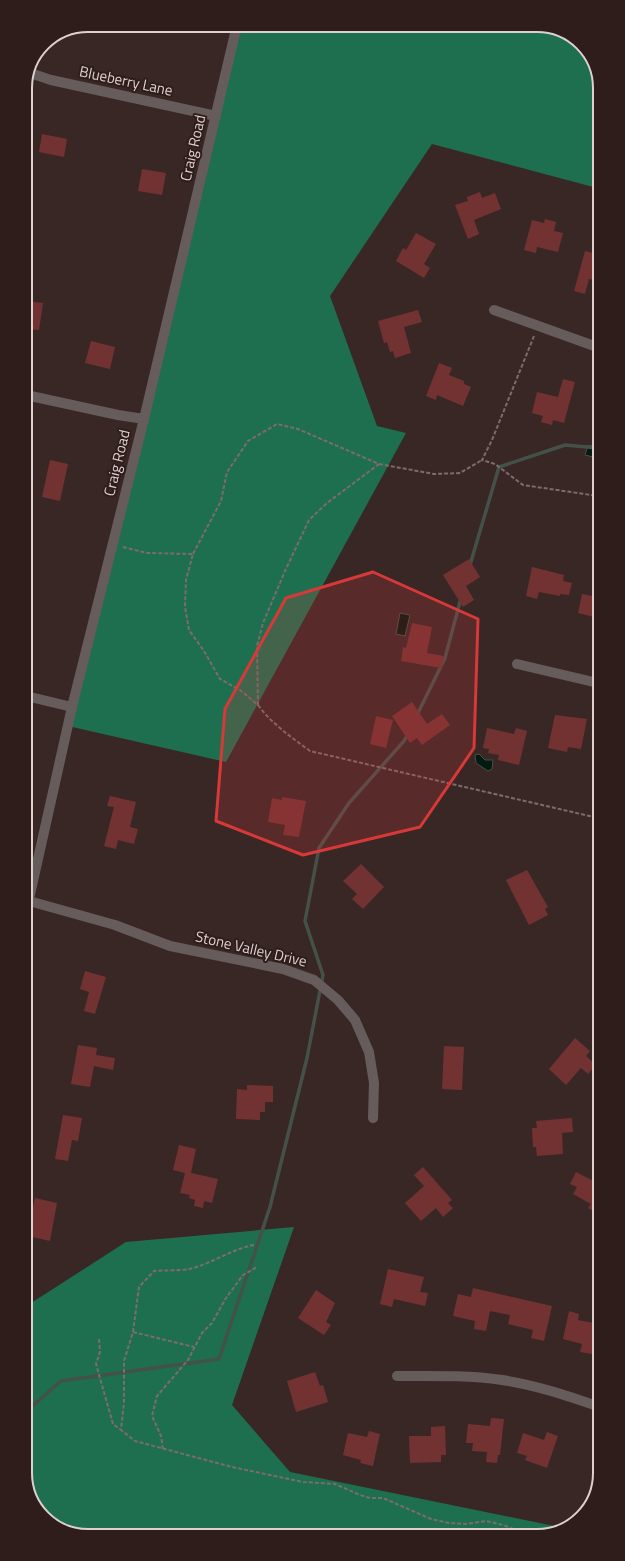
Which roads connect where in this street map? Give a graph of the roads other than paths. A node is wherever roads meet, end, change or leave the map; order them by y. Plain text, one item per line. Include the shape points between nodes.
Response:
1 (235, 32) edge
2 (34, 74) edge
3 (216, 116) junction
4 (494, 310) dead end
5 (593, 346) edge
6 (32, 396) edge
7 (144, 419) junction
8 (517, 664) dead end
9 (593, 681) edge
10 (32, 697) edge
11 (72, 707) junction
12 (32, 887) edge
13 (32, 906) edge
14 (373, 1118) dead end
15 (397, 1376) dead end
16 (593, 1405) edge

1 - 3 street, Craig Road
2 - 3 street, Blueberry Lane
3 - 7 street, Craig Road
4 - 5 street
6 - 7 street
7 - 11 street, Craig Road
8 - 9 street
10 - 11 street
11 - 12 street, Craig Road
13 - 14 street, Stone Valley Drive via 115,925 170,946 283,969 314,980 338,1000 355,1020 369,1052 374,1083
15 - 16 street via 464,1376 502,1380 538,1387

